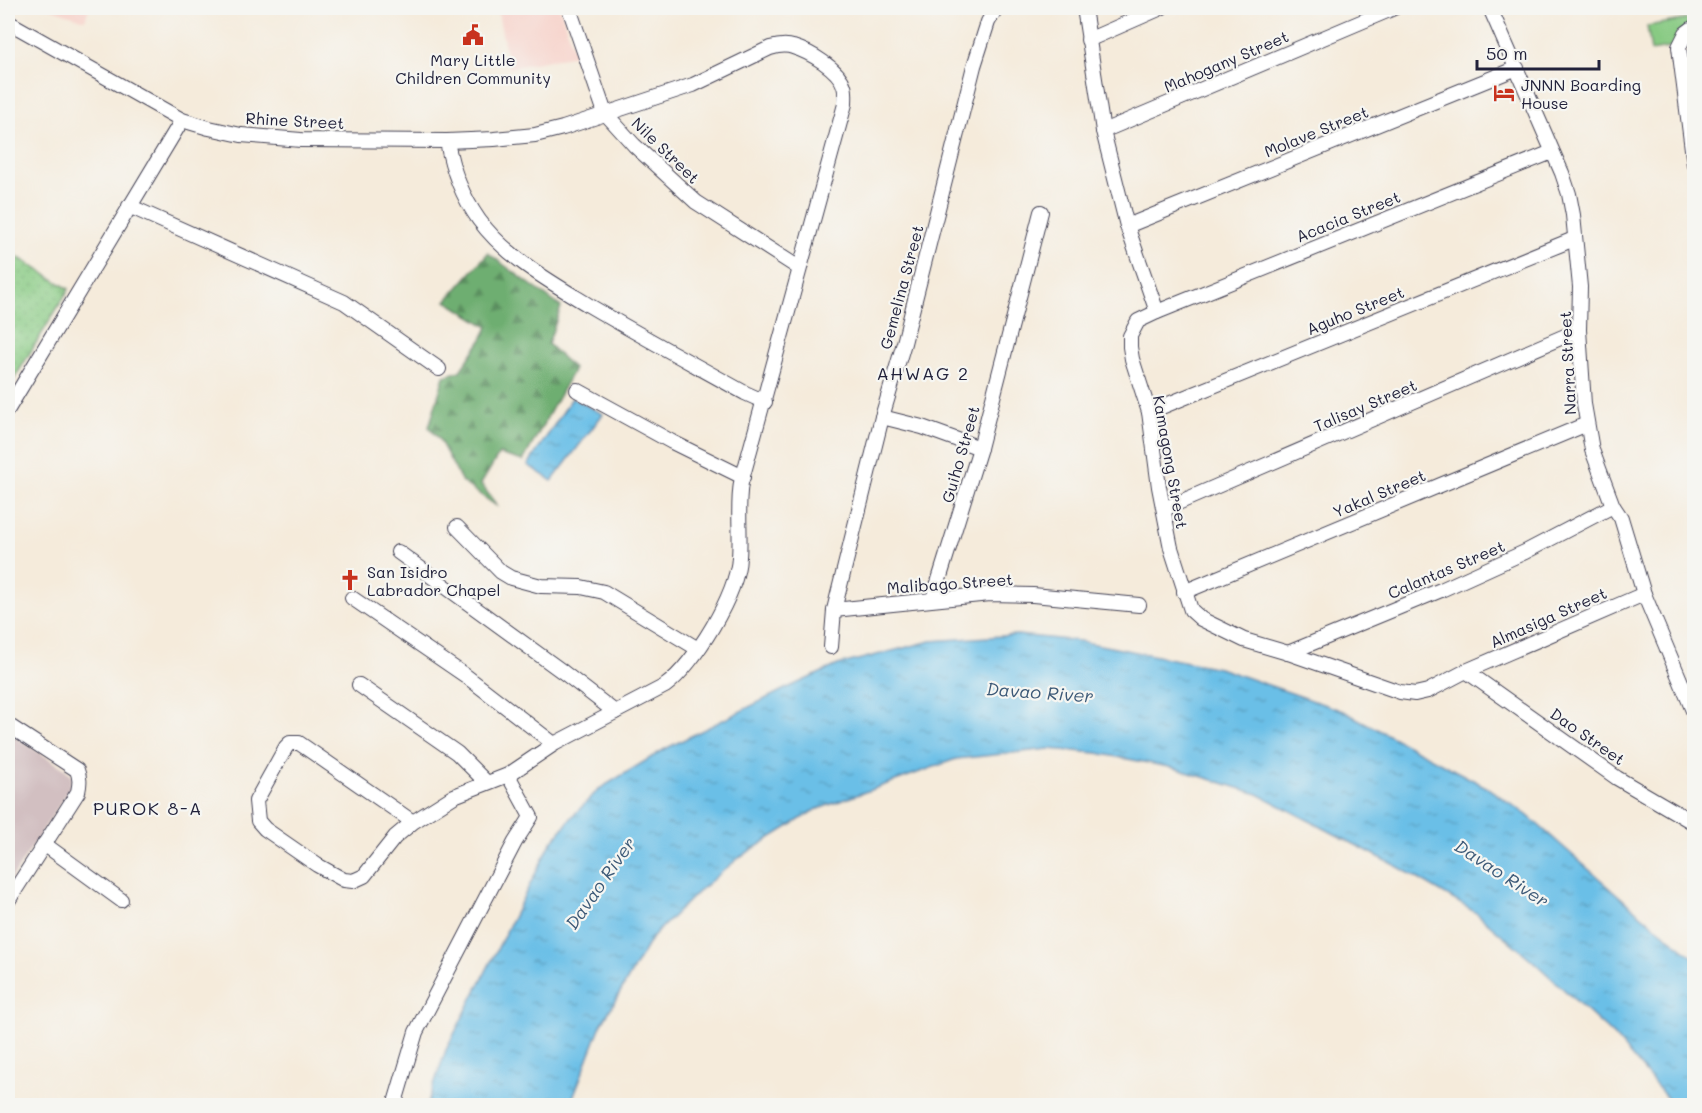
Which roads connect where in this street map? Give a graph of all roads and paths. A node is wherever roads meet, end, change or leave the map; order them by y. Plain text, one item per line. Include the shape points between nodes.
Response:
1 (569, 8) edge
2 (996, 8) edge
3 (1084, 8) edge
4 (1161, 8) edge
5 (1394, 8) edge
6 (1490, 8) edge
7 (8, 22) edge
8 (1695, 27) edge
9 (1088, 40) junction
10 (1517, 68) junction
11 (605, 113) junction
12 (182, 120) junction
13 (1103, 131) junction
14 (447, 141) junction
15 (1552, 152) junction
16 (1695, 165) edge
17 (129, 206) junction
18 (1041, 212) dead end
19 (1127, 226) junction
20 (1574, 239) junction
21 (799, 268) junction
22 (1157, 312) junction
23 (1579, 330) junction
24 (440, 369) dead end
25 (577, 390) dead end
26 (765, 402) junction
27 (8, 409) edge
28 (1149, 412) junction
29 (882, 417) junction
30 (1587, 424) junction
31 (980, 448) junction
32 (743, 477) junction
33 (1613, 506) junction
34 (1164, 510) junction
35 (457, 527) dead end
36 (398, 552) dead end
37 (1184, 592) junction
38 (1644, 594) junction
39 (352, 598) dead end
40 (933, 599) junction
41 (1139, 604) dead end
42 (834, 610) junction
43 (831, 647) dead end
44 (698, 649) junction
45 (1288, 653) junction
46 (1466, 671) junction
47 (359, 685) dead end
48 (615, 712) junction
49 (1695, 713) edge
50 (8, 725) edge
51 (554, 744) junction
52 (508, 776) junction
53 (486, 782) junction
54 (413, 822) junction
55 (1695, 823) edge
56 (44, 844) junction
57 (121, 900) dead end
58 (8, 901) edge
59 (394, 1106) edge

1 - 11 street, Nile Street
2 - 29 street, Gemelina Street via 974,66
3 - 9 street
4 - 9 street
5 - 13 street, Mahogany Street
6 - 10 street, Narra Street
7 - 12 street, Rhine Street
8 - 16 street via 1686,33 1679,47
9 - 13 street
10 - 15 street, Narra Street
10 - 19 street, Molave Street
11 - 14 street, Rhine Street via 535,135
11 - 21 street, Nile Street via 696,202
11 - 21 street, Rhine Street via 693,85 770,48 792,46 825,63 844,84 844,105
12 - 14 street, Rhine Street via 241,135 300,140
12 - 17 street
13 - 19 street
14 - 26 street via 452,169 463,194 499,242 522,262 630,329
15 - 20 street, Narra Street via 1569,194
15 - 22 street, Acacia Street
17 - 24 street via 344,302
17 - 27 street
18 - 31 street, Guiho Street
19 - 22 street
20 - 23 street, Narra Street via 1580,287
20 - 28 street, Aguho Street
21 - 26 street, Rhine Street
22 - 28 street, Kamagong Street via 1138,321 1130,336 1132,359
23 - 30 street, Narra Street
23 - 34 street, Talisay Street
25 - 32 street
26 - 32 street, Rhine Street
28 - 34 street, Kamagong Street
29 - 31 street
29 - 42 street, Gemelina Street
30 - 33 street, Narra Street via 1592,450
30 - 37 street, Yakal Street
31 - 40 street, Guiho Street
32 - 44 street, Rhine Street via 738,502 737,573
33 - 38 street, Narra Street
33 - 45 street, Calantas Street via 1514,557
34 - 37 street, Kamagong Street
35 - 44 street via 511,578 541,586 604,592
36 - 48 street
37 - 45 street, Kamagong Street via 1191,610 1201,619 1244,640
38 - 46 street, Almasiga Street
38 - 49 street, Narra Street
39 - 51 street via 466,676
40 - 41 street, Malibago Street via 1001,594
40 - 42 street, Malibago Street
42 - 43 street, Gemelina Street
44 - 48 street, Rhine Street via 676,678
45 - 46 street, Kamagong Street via 1414,694
46 - 55 street, Dao Street via 1617,778
47 - 53 street via 457,753
48 - 51 street, Rhine Street
50 - 56 street via 71,765 80,776 78,792
51 - 52 street, Rhine Street
52 - 53 street, Rhine Street
52 - 59 street via 531,817 416,1032
53 - 54 street, Rhine Street via 454,796
54 - 54 street, Rhine Street via 395,837 364,876 344,880 265,829 255,813 256,801 286,747 299,743
56 - 57 street
56 - 58 street

